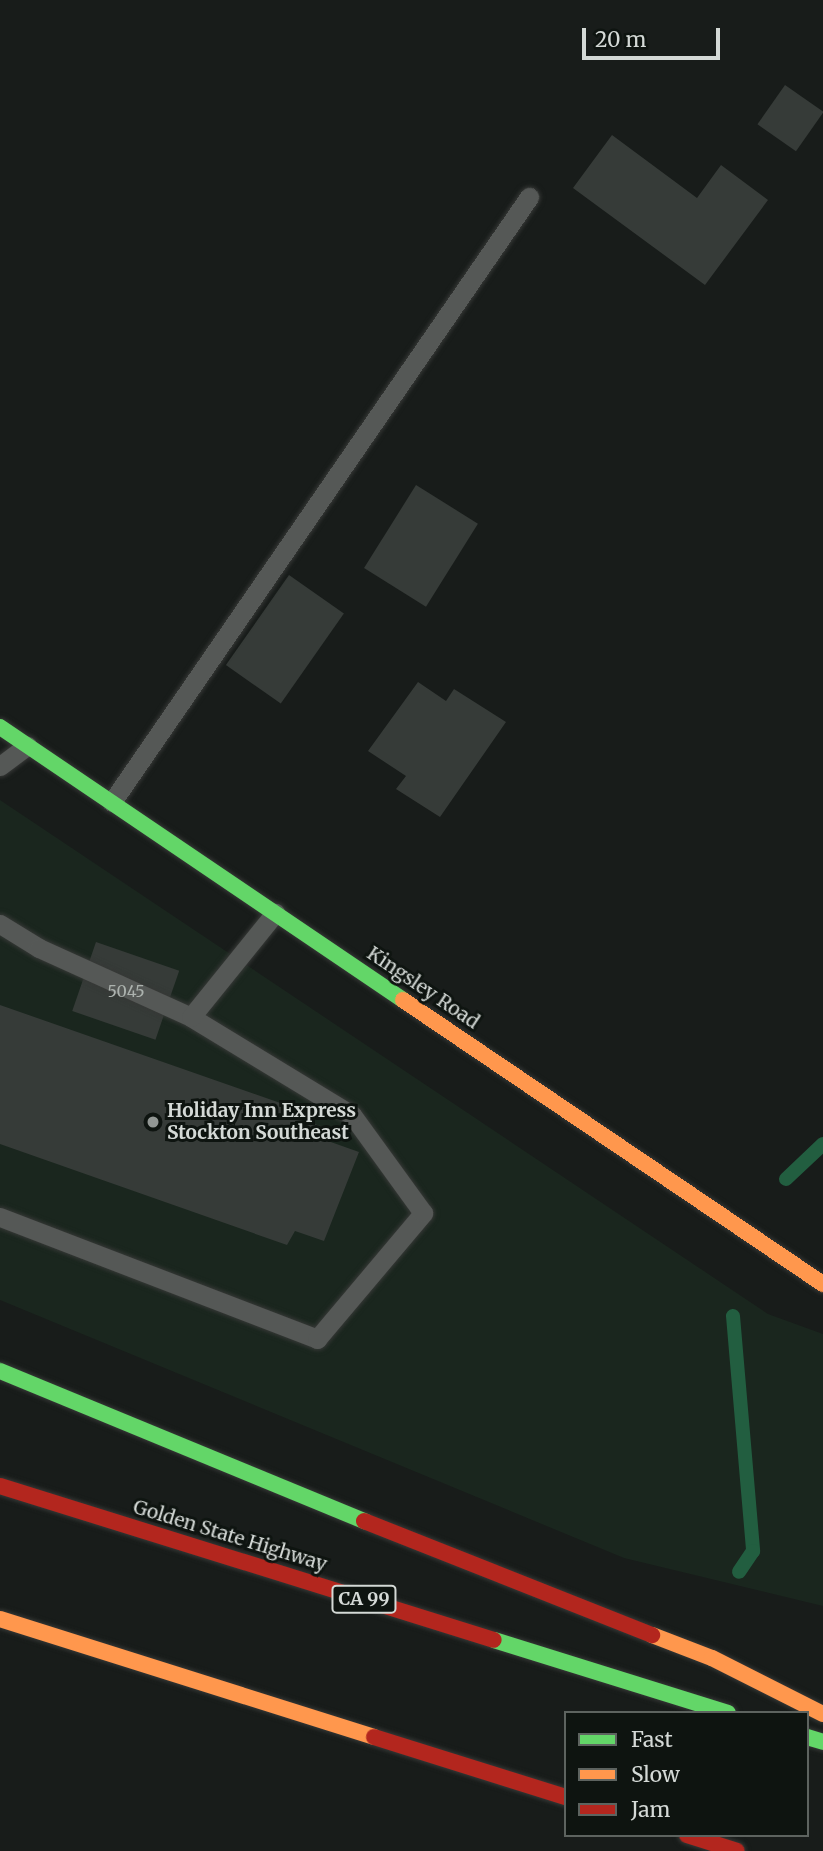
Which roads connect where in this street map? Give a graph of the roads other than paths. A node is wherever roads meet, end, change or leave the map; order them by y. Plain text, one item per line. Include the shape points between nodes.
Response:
1 (529, 197) dead end
2 (0, 727) edge
3 (27, 746) junction
4 (0, 766) edge
5 (112, 802) junction
6 (275, 913) junction
7 (0, 924) edge
8 (191, 1017) junction
9 (0, 1217) edge
10 (823, 1284) edge
11 (0, 1371) edge
12 (0, 1486) edge
13 (0, 1619) edge
14 (722, 1711) edge
15 (823, 1714) edge
16 (564, 1796) edge
17 (693, 1837) edge
18 (737, 1851) edge

1 - 5 lane
2 - 3 main road, Kingsley Road
3 - 4 lane
3 - 5 main road, Kingsley Road
5 - 6 main road, Kingsley Road
6 - 8 lane
6 - 10 main road, Kingsley Road
7 - 8 lane via 39,948
8 - 9 lane via 352,1115 423,1213 317,1339
11 - 15 main road via 499,1577 712,1658
12 - 14 main road, Golden State Highway / CA 99
13 - 16 main road
17 - 18 main road

